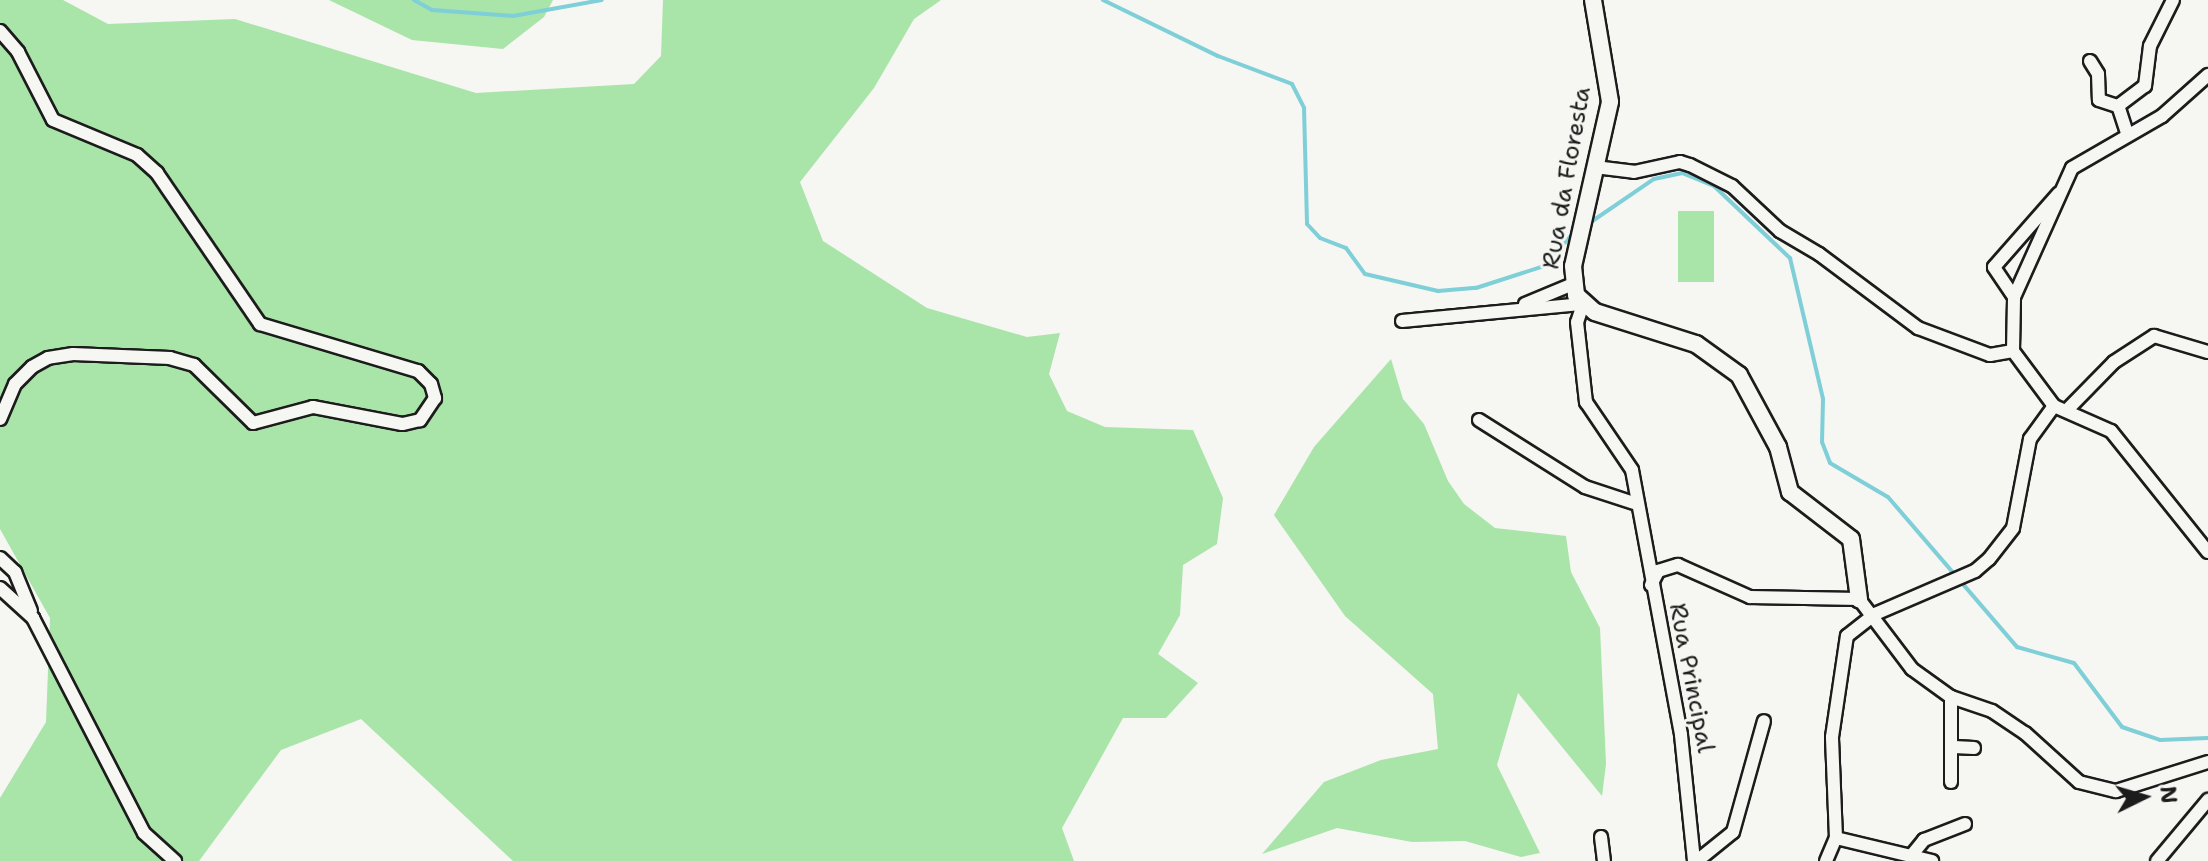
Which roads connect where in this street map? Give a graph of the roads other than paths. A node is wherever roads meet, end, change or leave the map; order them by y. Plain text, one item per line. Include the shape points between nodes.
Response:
1 (1593, 0) edge
2 (2173, 0) edge
3 (0, 31) edge
4 (2090, 61) dead end
5 (2208, 75) edge
6 (2118, 106) junction
7 (2127, 133) junction
8 (1595, 167) junction
9 (2059, 193) junction
10 (1573, 284) junction
11 (2014, 297) junction
12 (1583, 304) junction
13 (1518, 306) junction
14 (1402, 321) dead end
15 (2013, 351) junction
16 (2208, 352) edge
17 (2060, 408) junction
18 (0, 419) edge
19 (1479, 420) dead end
20 (1637, 504) junction
21 (2208, 552) edge
22 (0, 558) edge
23 (1651, 587) junction
24 (0, 588) edge
25 (1859, 599) junction
26 (1875, 614) junction
27 (33, 618) junction
28 (1951, 697) junction
29 (1764, 721) dead end
30 (1954, 747) junction
31 (1974, 748) dead end
32 (2208, 762) edge
33 (1951, 782) dead end
34 (2208, 800) edge
35 (1965, 824) dead end
36 (1601, 837) dead end
37 (1836, 838) junction
38 (1911, 856) junction
39 (175, 861) edge
40 (1604, 861) edge
41 (1696, 861) edge
42 (1826, 861) edge
43 (1932, 861) edge
44 (2157, 861) edge

1 - 8 street, Rua da Floresta via 1610,102
2 - 6 street via 2150,46 2145,86
3 - 18 street via 18,52 53,120 137,155 157,173 260,324 418,371 431,384 435,398 420,420 402,424 322,407 253,423 194,365 170,358 73,354 32,367 15,384
4 - 6 street via 2098,74 2099,100
5 - 7 street via 2162,116
6 - 7 street
7 - 9 street via 2082,159
8 - 10 street, Rua da Floresta
8 - 15 street via 1634,172 1680,162 1690,165 1732,186 1780,231 1918,328 1990,355
9 - 11 street via 2054,216
9 - 11 street via 1994,267
10 - 12 street, Rua da Floresta
10 - 13 street
11 - 15 street
12 - 13 street
12 - 20 street, Rua Principal via 1577,322 1586,402 1632,470
12 - 25 street via 1696,344 1739,375 1778,447 1790,492 1851,539
13 - 14 street
15 - 17 street
16 - 17 street via 2154,336
17 - 21 street via 2111,431
17 - 26 street via 2030,439 2013,528 1989,559
19 - 20 street via 1585,487
20 - 23 street, Rua Principal
22 - 27 street via 15,572
23 - 25 street via 1658,571 1678,565 1750,597
23 - 41 street, Rua Principal via 1690,788
24 - 27 street
25 - 26 street
26 - 28 street via 1912,669
26 - 37 street via 1847,636 1843,653 1832,737
27 - 39 street via 144,833
28 - 30 street
28 - 32 street via 1992,711 2025,733 2062,771 2100,789 2141,786
29 - 41 street via 1733,832
30 - 31 street
30 - 33 street
34 - 44 street
35 - 38 street via 1924,840
36 - 40 street
37 - 38 street
37 - 42 street
38 - 43 street

